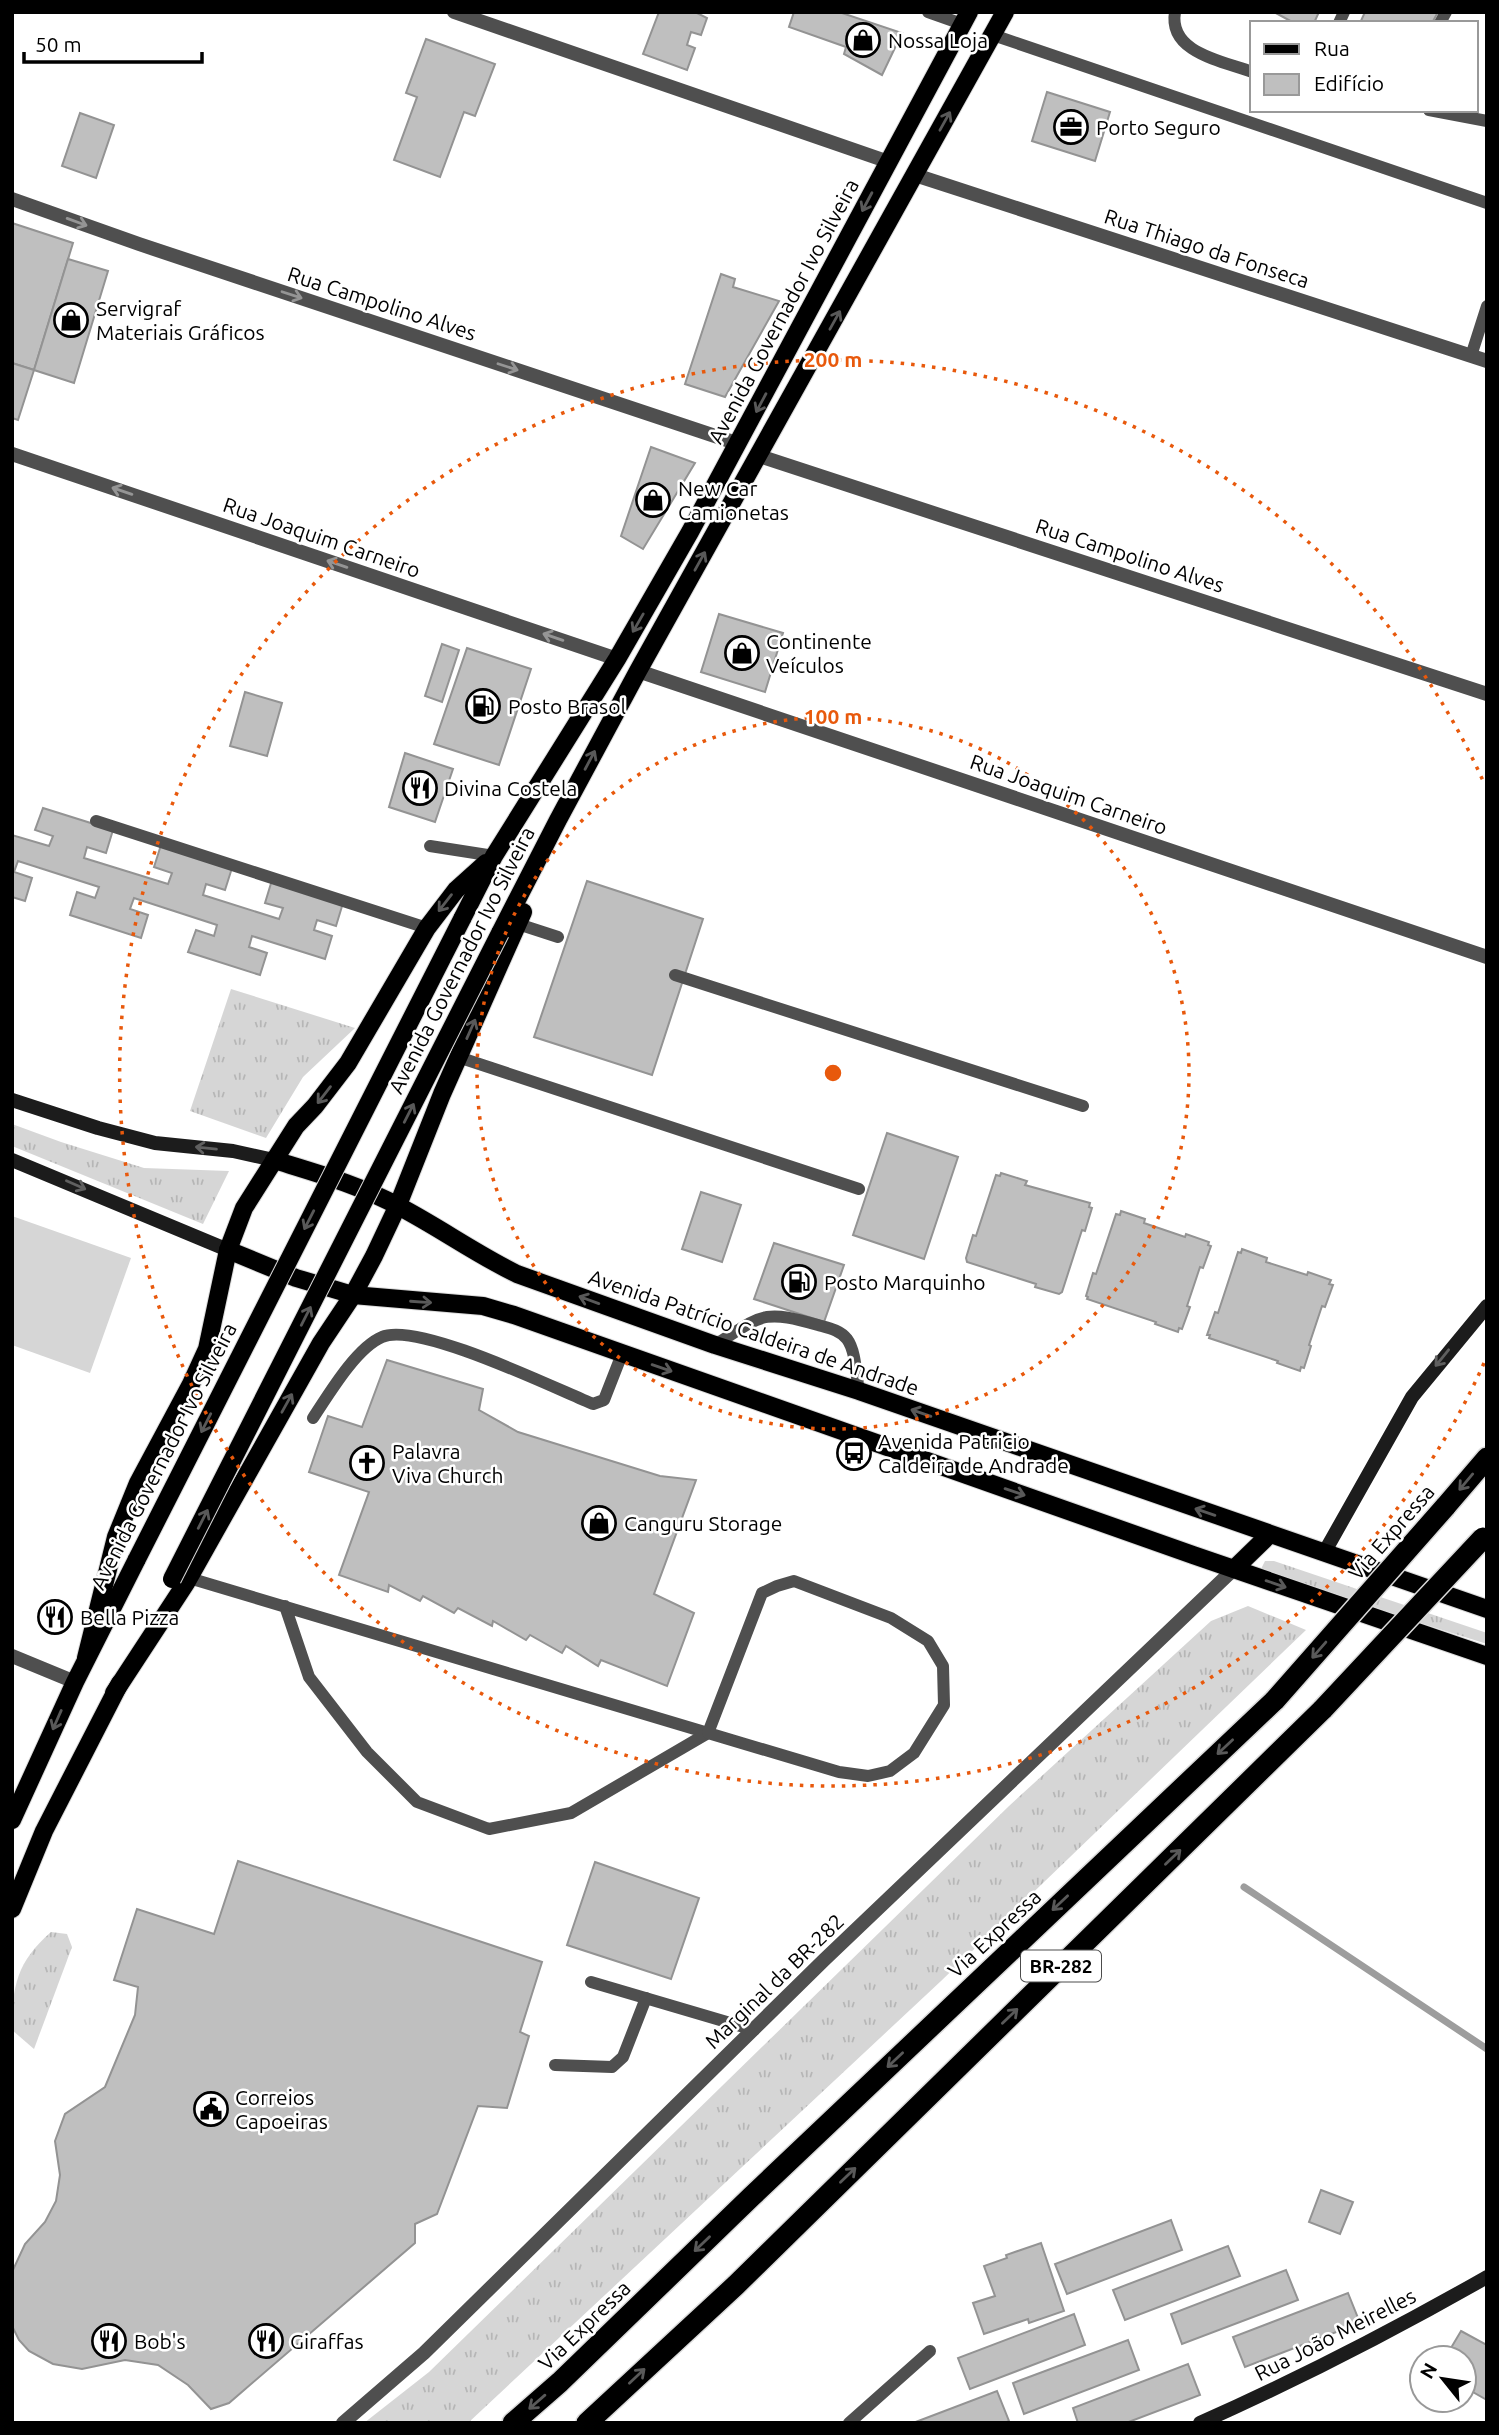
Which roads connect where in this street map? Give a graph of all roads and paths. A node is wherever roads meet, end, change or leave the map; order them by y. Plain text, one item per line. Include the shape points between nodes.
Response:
1 (454, 12) edge
2 (928, 12) edge
3 (1005, 12) edge
4 (1175, 12) edge
5 (965, 18) edge
6 (993, 35) junction
7 (1250, 71) edge
8 (1440, 112) edge
9 (1487, 121) edge
10 (889, 162) junction
11 (915, 175) junction
12 (12, 199) edge
13 (1487, 203) edge
14 (1487, 306) edge
15 (1471, 356) junction
16 (1487, 362) edge
17 (739, 444) junction
18 (12, 454) edge
19 (760, 456) junction
20 (617, 659) junction
21 (638, 671) junction
22 (1487, 694) edge
23 (558, 820) junction
24 (96, 821) dead end
25 (430, 846) dead end
26 (494, 856) junction
27 (518, 924) junction
28 (426, 928) junction
29 (558, 937) dead end
30 (1487, 957) edge
31 (675, 975) dead end
32 (458, 1057) junction
33 (12, 1100) edge
34 (1083, 1105) dead end
35 (12, 1160) edge
36 (274, 1160) junction
37 (859, 1189) dead end
38 (398, 1205) junction
39 (228, 1250) junction
40 (353, 1295) junction
41 (1487, 1306) edge
42 (715, 1345) junction
43 (622, 1354) junction
44 (859, 1391) junction
45 (313, 1418) dead end
46 (1487, 1458) edge
47 (1269, 1535) junction
48 (1485, 1536) edge
49 (1324, 1553) junction
50 (1234, 1569) junction
51 (180, 1579) junction
52 (285, 1606) junction
53 (1487, 1609) edge
54 (1487, 1656) edge
55 (12, 1657) edge
56 (86, 1658) junction
57 (75, 1682) junction
58 (708, 1733) junction
59 (12, 1820) edge
60 (12, 1909) edge
61 (591, 1982) dead end
62 (646, 1998) junction
63 (754, 2030) junction
64 (555, 2065) dead end
65 (1487, 2277) edge
66 (930, 2351) dead end
67 (343, 2423) edge
68 (513, 2423) edge
69 (587, 2423) edge
70 (849, 2423) edge
71 (1200, 2423) edge

1 - 10 street
2 - 5 lane
3 - 6 main road, Avenida Governador Ivo Silveira
4 - 7 lane via 1175,33 1182,43
5 - 10 main road, Avenida Governador Ivo Silveira
11 -> 6 main road, Avenida Governador Ivo Silveira
6 - 13 lane
8 - 9 lane
10 -> 17 main road, Avenida Governador Ivo Silveira
11 - 15 street, Rua Thiago da Fonseca
19 -> 11 main road, Avenida Governador Ivo Silveira
12 -> 17 street, Rua Campolino Alves
14 - 15 lane
15 - 16 street, Rua Thiago da Fonseca
17 -> 20 main road, Avenida Governador Ivo Silveira
20 -> 18 street, Rua Joaquim Carneiro
21 -> 19 main road, Avenida Governador Ivo Silveira
19 - 22 street, Rua Campolino Alves
20 - 26 main road, Avenida Governador Ivo Silveira
23 -> 21 main road, Avenida Governador Ivo Silveira
21 - 30 street, Rua Joaquim Carneiro
23 - 27 main road
51 -> 23 main road, Avenida Governador Ivo Silveira, bridge
24 - 28 lane
25 - 26 lane
26 -> 28 main road via 456,890
26 -> 56 main road, Avenida Governador Ivo Silveira, bridge
27 - 29 lane
32 -> 27 main road
28 -> 36 main road via 348,1063
31 - 34 lane
32 - 37 lane
32 - 38 main road
36 -> 33 main road, Avenida Patrício Caldeira de Andrade via 233,1150 155,1143
35 -> 39 main road
36 - 38 main road, Avenida Patrício Caldeira de Andrade
36 - 39 main road via 244,1208
38 - 40 main road
42 -> 38 main road, Avenida Patrício Caldeira de Andrade via 517,1274
39 - 40 main road
39 - 56 main road via 207,1349 116,1536
40 -> 43 main road via 482,1306
51 -> 40 main road
41 -> 49 main road via 1412,1397
42 - 44 main road, Avenida Patrício Caldeira de Andrade
42 - 44 lane via 755,1319 773,1315 837,1331 851,1346
43 - 45 lane via 604,1400 593,1404 444,1343 391,1333 345,1369
43 -> 50 main road
47 -> 44 main road, Avenida Patrício Caldeira de Andrade
46 -> 68 highway, Via Expressa / BR-282, bridge via 1275,1700
47 - 49 main road, Avenida Patrício Caldeira de Andrade
47 - 50 main road
69 -> 48 highway, BR-282, bridge via 736,2285 1323,1709
49 - 53 main road, Avenida Patrício Caldeira de Andrade
50 -> 54 main road
50 - 63 street, Marginal da BR-282
51 - 52 lane
51 - 60 main road, Avenida Governador Ivo Silveira via 114,1693 44,1831
52 - 58 lane
52 - 58 lane via 309,1677 367,1752 416,1802 489,1829 571,1813
55 - 57 street
56 - 57 main road, Avenida Governador Ivo Silveira
57 -> 59 main road, Avenida Governador Ivo Silveira
58 - 58 lane via 839,1772 868,1776 890,1771 914,1752 944,1705 943,1666 928,1641 891,1618 794,1581 762,1593
61 - 62 lane
62 - 63 lane
62 - 64 lane via 623,2057 612,2067
63 - 67 street, Marginal da BR-282 via 425,2353
65 - 71 main road, Rua João Meirelles via 1388,2332
66 - 70 lane

